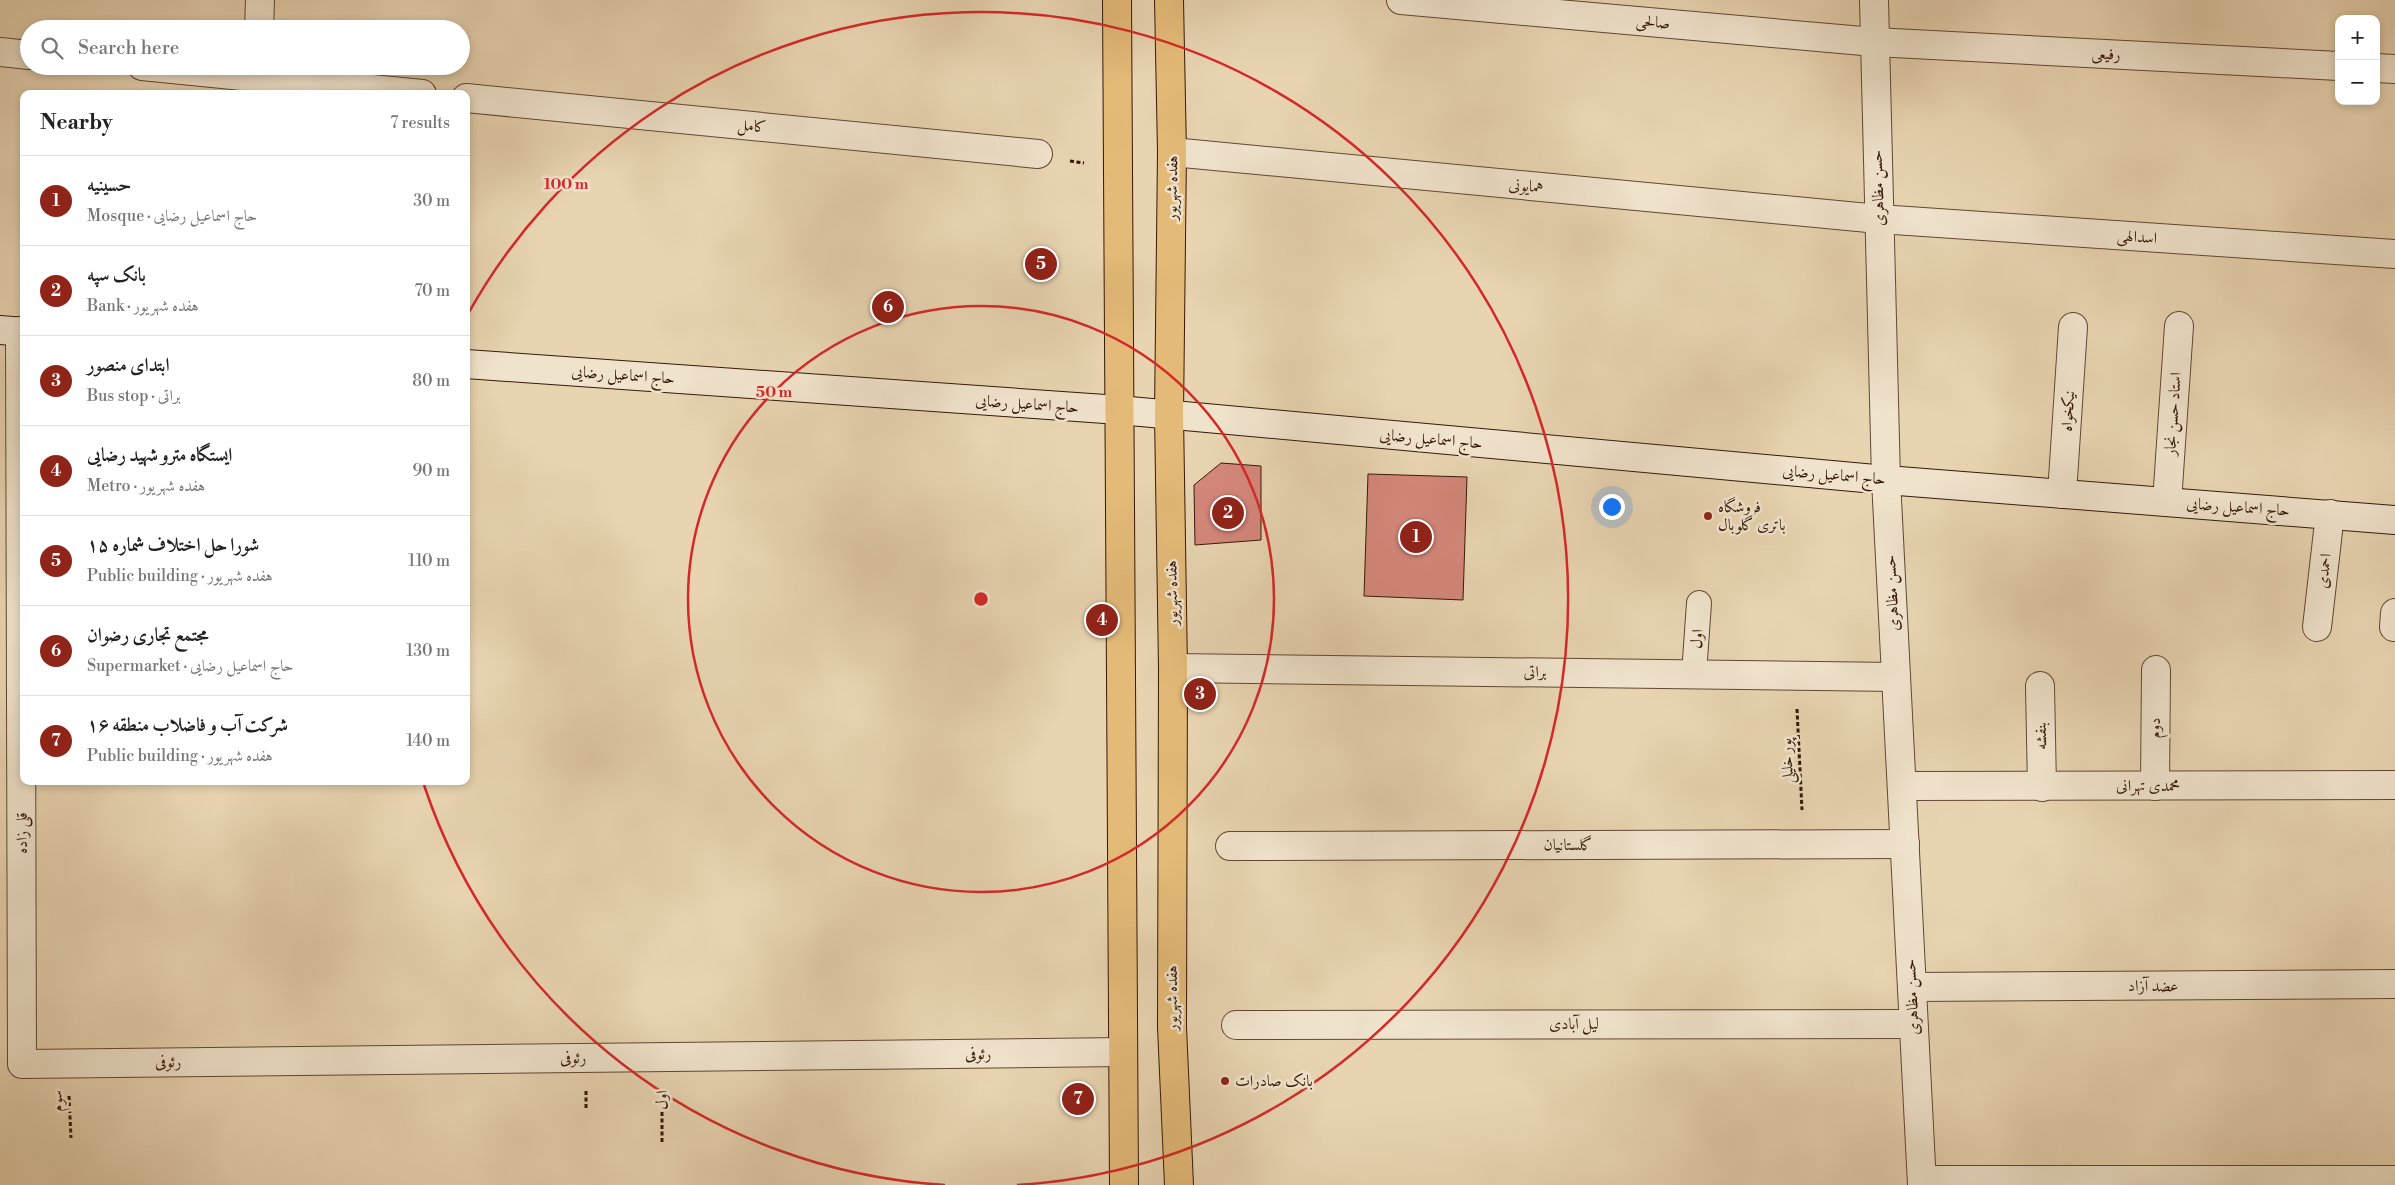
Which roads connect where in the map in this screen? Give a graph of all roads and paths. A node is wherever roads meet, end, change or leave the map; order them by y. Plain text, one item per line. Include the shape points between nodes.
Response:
1 (260, 0) edge
2 (1116, 0) edge
3 (1169, 0) edge
4 (1401, 0) edge
5 (1874, 0) edge
6 (259, 20) edge
7 (1874, 42) junction
8 (0, 52) edge
9 (20, 54) edge
10 (2335, 66) edge
11 (2380, 68) edge
12 (2395, 69) edge
13 (223, 75) edge
14 (259, 79) edge
15 (379, 90) edge
16 (470, 98) edge
17 (1172, 152) junction
18 (1038, 154) joint
19 (1118, 170) junction
20 (1879, 219) junction
21 (2395, 254) edge
22 (2179, 326) dead end
23 (2073, 327) dead end
24 (15, 331) edge
25 (470, 364) edge
26 (1119, 410) junction
27 (1169, 415) junction
28 (1886, 480) junction
29 (2062, 494) junction
30 (2167, 502) junction
31 (2330, 514) junction
32 (2395, 520) edge
33 (1699, 604) dead end
34 (2317, 628) dead end
35 (1173, 668) junction
36 (2156, 670) dead end
37 (1694, 674) junction
38 (1795, 676) junction
39 (1896, 677) junction
40 (2040, 686) dead end
41 (2395, 785) edge
42 (1902, 786) junction
43 (2155, 786) junction
44 (2042, 787) junction
45 (1905, 844) junction
46 (1804, 845) junction
47 (1230, 846) dead end
48 (2395, 984) edge
49 (1912, 987) junction
50 (1914, 1024) junction
51 (1236, 1025) dead end
52 (1124, 1052) junction
53 (662, 1057) junction
54 (68, 1063) junction
55 (22, 1064) joint
56 (71, 1138) dead end
57 (662, 1142) dead end
58 (2395, 1180) edge
59 (1922, 1183) edge
60 (1124, 1185) edge
61 (1179, 1185) edge

1 - 6 street
2 - 19 main road
3 - 17 main road, هفده شهریور
4 - 7 street, صالحی
5 - 7 street, حسن مظاهری
7 - 10 street, رفیعی
7 - 20 street, حسن مظاهری
8 - 9 street
11 - 12 street
13 - 14 street
14 - 15 street
16 - 18 street, کامل
17 - 20 street, همایونی
17 - 27 main road, هفده شهریور
18 - 19 path
19 - 26 main road
20 - 21 street, اسدالهی
20 - 28 street, حسن مظاهری
22 - 30 street, استاد حسن نجار
23 - 29 street, نیکخواه
24 - 55 street, قلی زاده
25 - 26 street, حاج اسماعیل رضایی
26 - 27 street, حاج اسماعیل رضایی
26 - 52 main road
27 - 28 street, حاج اسماعیل رضایی
27 - 35 main road, هفده شهریور
28 - 29 street, حاج اسماعیل رضایی
28 - 39 street, حسن مظاهری
29 - 30 street, حاج اسماعیل رضایی
30 - 31 street, حاج اسماعیل رضایی
31 - 32 street, حاج اسماعیل رضایی
31 - 34 street, احمدی
33 - 37 lane, اول
35 - 37 street, براتی
35 - 61 main road, هفده شهریور via 1172,1027
36 - 43 street, دوم
37 - 38 street, براتی
38 - 39 street, براتی
38 - 46 path, پور خلیلی
39 - 42 street, حسن مظاهری
40 - 44 street, بنفشه
41 - 43 street, محمدی تهرانی
42 - 44 street, محمدی تهرانی
42 - 45 street, حسن مظاهری
43 - 44 street, محمدی تهرانی
45 - 46 street, گلستانیان
45 - 49 street, حسن مظاهری
46 - 47 street, گلستانیان
48 - 49 street, عضد آزاد
49 - 50 street, حسن مظاهری
50 - 51 street, لیل آبادی
50 - 59 street, حسن مظاهری
52 - 53 street, رئوفی
52 - 60 main road
53 - 54 street, رئوفی
53 - 57 path, اول
54 - 55 street, رئوفی
54 - 56 path, سوم
58 - 59 street

